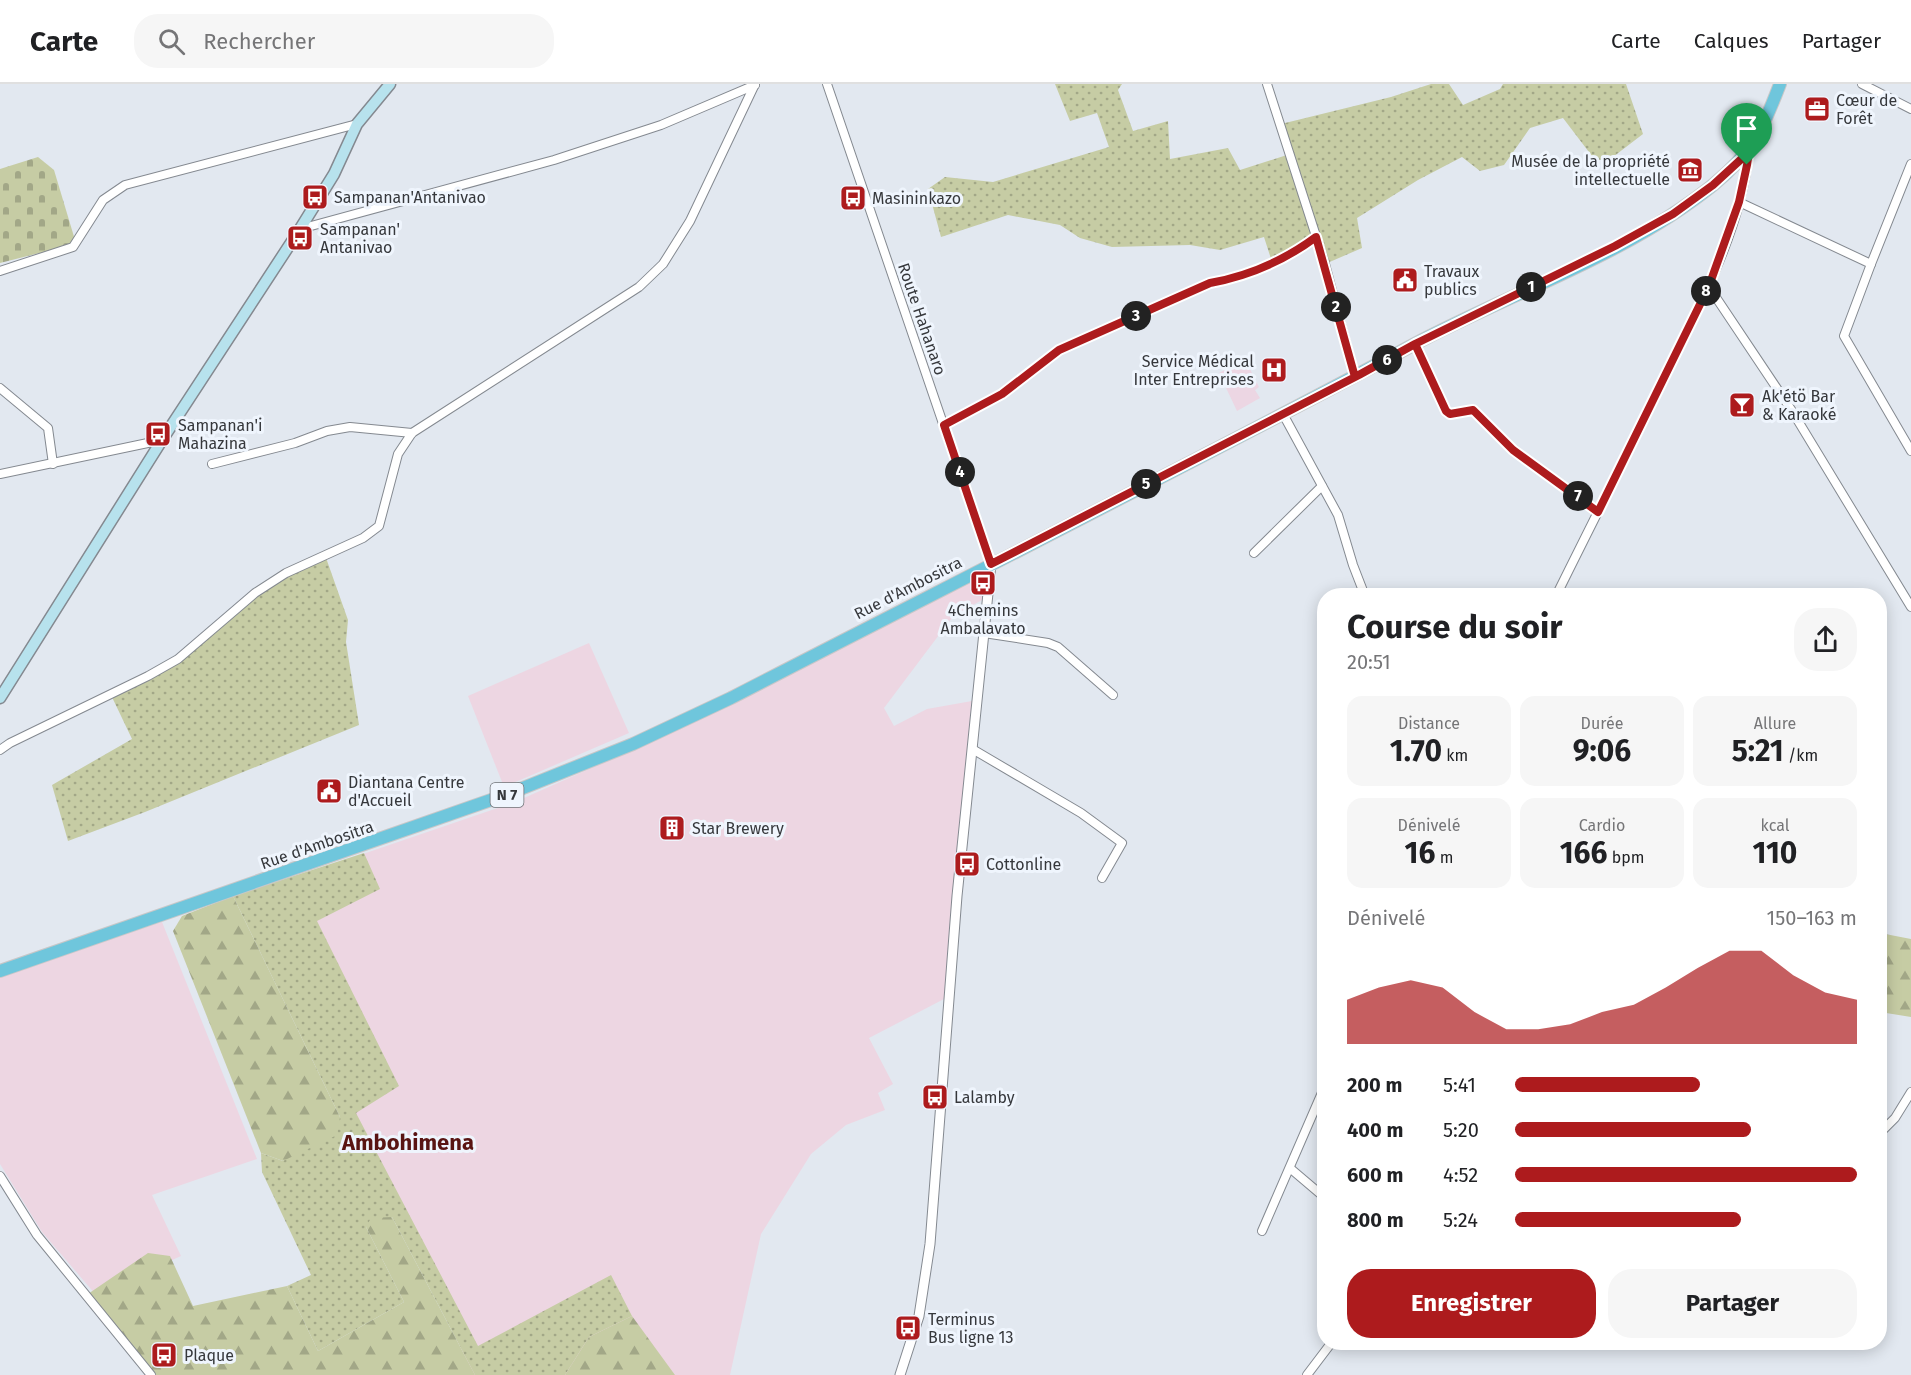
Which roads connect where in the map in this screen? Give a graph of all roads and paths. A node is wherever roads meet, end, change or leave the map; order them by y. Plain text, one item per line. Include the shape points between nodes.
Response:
1 (390, 84) edge
2 (755, 84) edge
3 (827, 84) edge
4 (1267, 84) edge
5 (1780, 84) edge
6 (1862, 84) edge
7 (1911, 109) edge
8 (357, 124) junction
9 (1749, 152) junction
10 (1911, 164) edge
11 (1739, 202) junction
12 (300, 230) junction
13 (1316, 237) junction
14 (1871, 264) junction
15 (0, 271) edge
16 (1709, 286) junction
17 (1415, 344) junction
18 (1355, 377) junction
19 (0, 388) edge
20 (1283, 414) junction
21 (944, 425) junction
22 (412, 433) junction
23 (162, 440) junction
24 (1911, 451) edge
25 (53, 464) junction
26 (212, 464) dead end
27 (0, 474) edge
28 (1322, 486) junction
29 (1598, 512) junction
30 (1254, 553) dead end
31 (991, 564) junction
32 (1362, 588) edge
33 (1560, 588) edge
34 (1911, 607) edge
35 (984, 633) junction
36 (1113, 695) dead end
37 (0, 698) edge
38 (0, 750) edge
39 (974, 750) junction
40 (1102, 878) dead end
41 (0, 971) edge
42 (1911, 1092) edge
43 (1317, 1102) edge
44 (1887, 1126) edge
45 (1291, 1168) junction
46 (0, 1176) edge
47 (1317, 1191) edge
48 (1262, 1231) dead end
49 (1326, 1350) edge
50 (151, 1375) edge
51 (900, 1375) edge
52 (1306, 1375) edge

1 - 8 main road
2 - 12 street via 661,125 554,160
2 - 22 street via 690,221 663,264 639,287
3 - 21 street, Route Hahanaro
4 - 13 street
5 - 9 main road, Rue d'Ambositra / N 7
6 - 7 street
8 - 12 main road via 334,174
8 - 15 street via 124,185 103,200 73,247
9 - 11 street
9 - 17 main road, Rue d'Ambositra / N 7 via 1673,214
10 - 14 street
11 - 14 street
11 - 16 street
12 - 23 main road
13 - 18 street
13 - 21 street via 1294,253 1236,278 1210,283 1059,350 1002,394
14 - 24 street via 1844,336
16 - 29 street
16 - 34 street via 1792,411
17 - 18 main road, Rue d'Ambositra / N 7
17 - 29 street via 1446,411 1450,414 1473,410 1513,450
18 - 20 main road, Rue d'Ambositra / N 7
19 - 25 street via 48,428
20 - 28 street
20 - 31 main road, Rue d'Ambositra / N 7
21 - 31 street, Route Hahanaro
22 - 26 street via 339,429
22 - 38 street via 398,454 379,526 255,593 178,659
23 - 25 street
23 - 37 main road
25 - 27 street
28 - 30 street
28 - 32 street via 1344,527
29 - 33 street
31 - 35 street
31 - 41 main road, Rue d'Ambositra / N 7 via 731,698 571,769 337,856
35 - 36 street via 1058,647
35 - 39 street
39 - 40 street via 1081,813 1122,843
39 - 51 street via 957,896 930,1244 919,1316
42 - 44 street
43 - 45 street
45 - 47 street
45 - 48 street
46 - 50 street via 37,1235
49 - 52 street

